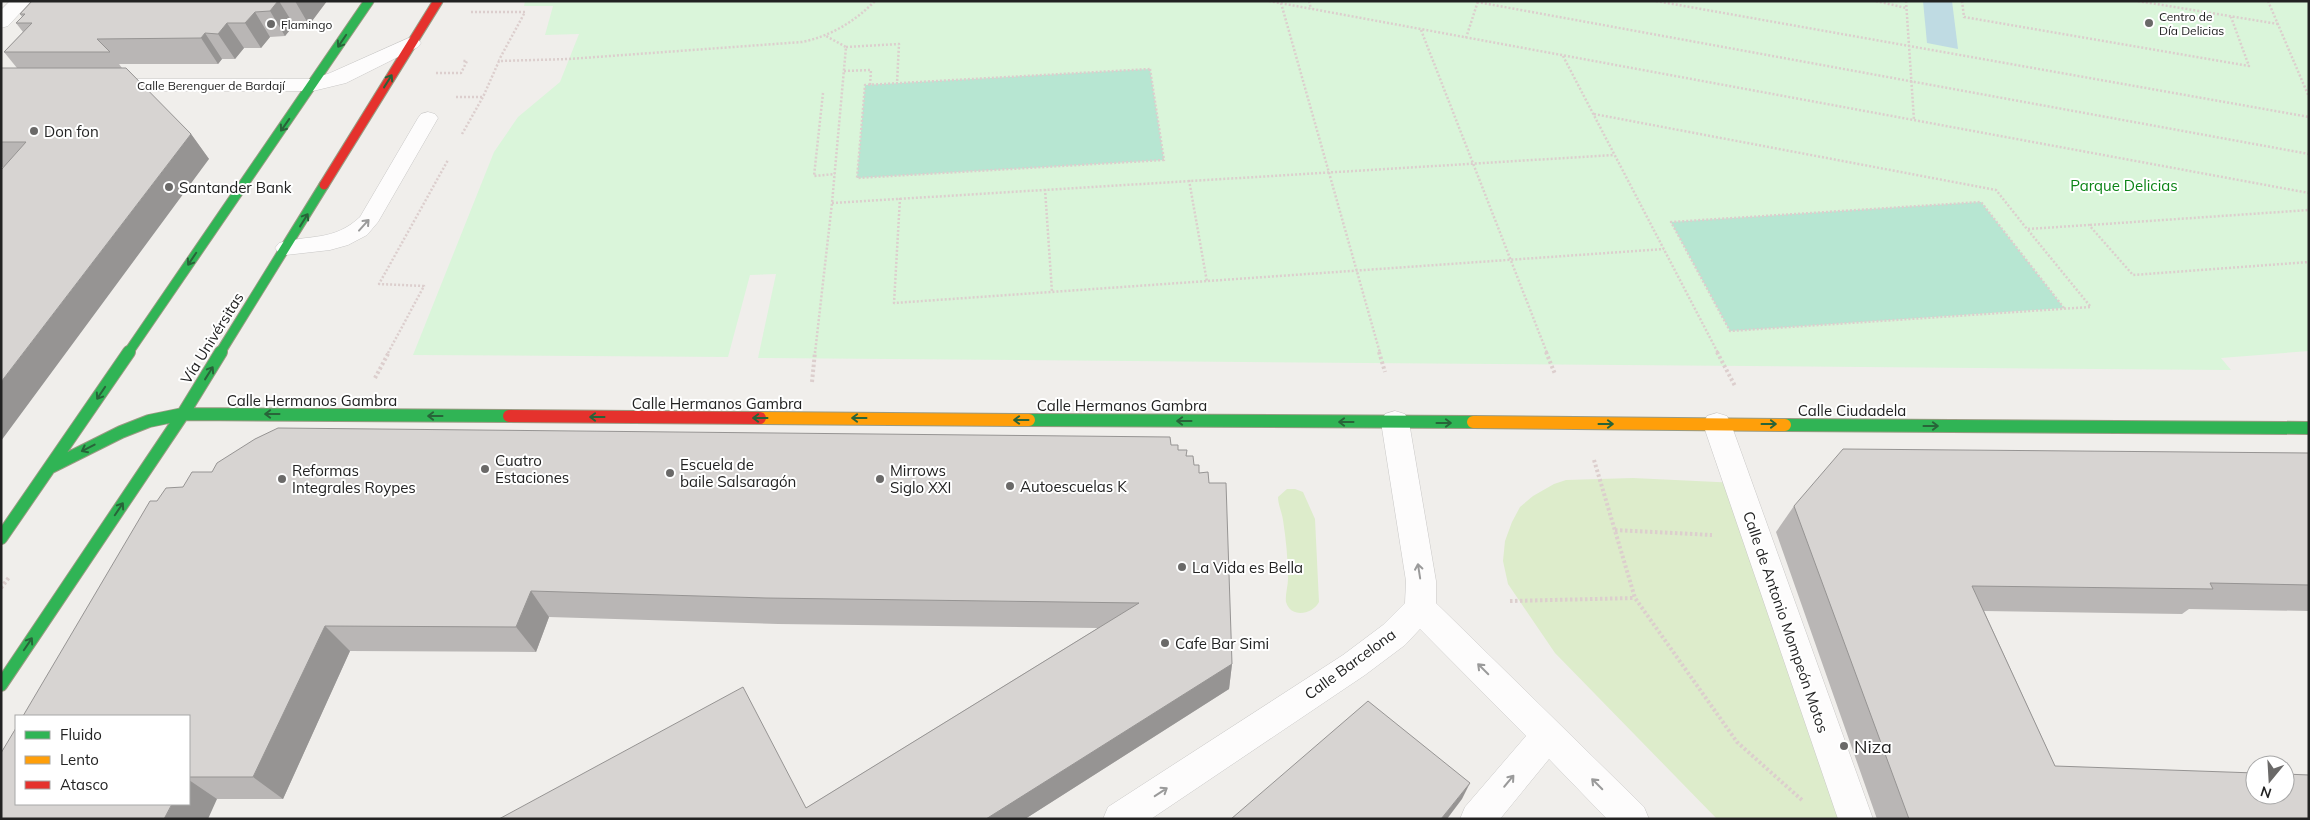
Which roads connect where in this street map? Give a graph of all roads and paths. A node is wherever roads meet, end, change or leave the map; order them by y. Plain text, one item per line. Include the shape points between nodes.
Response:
1 (22, 1) edge
2 (369, 1) edge
3 (438, 1) edge
4 (875, 1) edge
5 (1269, 1) edge
6 (1309, 1) edge
7 (1478, 1) edge
8 (1656, 1) edge
9 (1876, 1) edge
10 (1906, 1) edge
11 (1962, 1) edge
12 (2138, 1) edge
13 (2268, 1) edge
14 (1281, 3) junction
15 (1906, 8) junction
16 (1311, 9) junction
17 (432, 12) junction
18 (2231, 16) junction
19 (1, 22) edge
20 (2278, 24) junction
21 (1420, 30) junction
22 (825, 36) junction
23 (1466, 38) junction
24 (411, 43) junction
25 (1909, 46) junction
26 (846, 47) junction
27 (1563, 56) junction
28 (464, 61) dead end
29 (498, 61) junction
30 (844, 71) junction
31 (436, 73) dead end
32 (1911, 81) junction
33 (897, 84) junction
34 (81, 85) edge
35 (313, 85) junction
36 (870, 85) junction
37 (823, 93) dead end
38 (2309, 97) edge
39 (1594, 114) junction
40 (2309, 117) edge
41 (428, 118) dead end
42 (1914, 120) junction
43 (459, 140) dead end
44 (2309, 154) edge
45 (1614, 155) junction
46 (450, 156) dead end
47 (1473, 164) junction
48 (1329, 172) junction
49 (835, 174) junction
50 (1189, 180) junction
51 (1045, 189) junction
52 (2309, 193) edge
53 (900, 198) junction
54 (832, 203) junction
55 (2309, 210) edge
56 (2089, 225) junction
57 (2027, 229) junction
58 (286, 248) junction
59 (1664, 249) junction
60 (1511, 260) junction
61 (2309, 262) edge
62 (1358, 271) junction
63 (1208, 282) junction
64 (1052, 292) junction
65 (2064, 308) junction
66 (1385, 372) dead end
67 (1555, 374) dead end
68 (1733, 383) dead end
69 (183, 414) junction
70 (355, 415) junction
71 (808, 418) junction
72 (1395, 422) junction
73 (1717, 424) junction
74 (2309, 428) edge
75 (1592, 452) dead end
76 (51, 468) junction
77 (1615, 530) junction
78 (1756, 537) junction
79 (1, 538) edge
80 (1635, 598) junction
81 (1510, 601) dead end
82 (1420, 608) junction
83 (1, 685) edge
84 (1548, 735) junction
85 (1808, 806) dead end
86 (1120, 819) edge
87 (1477, 819) edge
88 (1632, 819) edge
89 (1856, 819) edge

1 - 19 street
2 -> 35 street
3 - 17 street, Vía Univérsitas
4 - 22 path via 851,24
5 - 14 path
6 - 16 path
7 - 23 path
7 - 32 path
8 - 25 path
9 - 15 path
10 - 15 path
11 - 18 path via 1964,17 2249,66
12 - 18 path
13 - 20 path
14 - 16 path
14 - 48 path
15 - 25 path
16 - 21 path
17 - 24 street, Vía Univérsitas
17 - 29 path via 524,12
18 - 20 path
20 - 38 path
21 - 23 path
21 - 47 path
22 - 26 path
22 - 29 path via 802,42 569,60
23 - 27 path
24 - 35 street, Calle Berenguer de Bardají via 338,78
58 -> 24 street, Vía Univérsitas
25 - 32 path
25 - 40 path
26 - 30 path
26 - 33 path via 899,44
27 - 39 path
27 - 42 path
28 - 31 path via 468,61 461,73
29 - 43 path
30 - 36 path via 870,70
30 - 49 path
32 - 42 path
32 - 44 path
33 - 36 path
33 - 36 path via 1150,69 1164,160 857,178 865,85
34 - 35 street, Calle Berenguer de Bardají
35 -> 76 street
37 - 49 path via 814,176
39 - 45 path
39 - 57 path via 1996,190
58 -> 41 lane via 326,245 359,232 368,222
42 - 52 path
45 - 47 path
45 - 59 path
46 - 70 path via 379,284 424,286
47 - 48 path
47 - 60 path
48 - 50 path
48 - 62 path
49 - 54 path
50 - 51 path
50 - 63 path
51 - 53 path
51 - 64 path
53 - 54 path
53 - 64 path via 894,303
54 - 71 path
55 - 56 path
56 - 57 path
56 - 61 path via 2134,275
57 - 65 path via 2090,307
69 -> 58 street, Vía Univérsitas
59 - 60 path
59 - 68 path
60 - 62 path
60 - 67 path
62 - 63 path
62 - 66 path
63 - 64 path
65 - 65 path via 1730,332 1671,222 1981,202
70 -> 69 street, Calle Hermanos Gambra
69 -> 76 street, Calle Hermanos Gambra via 149,421 121,432
83 -> 69 street, Vía Univérsitas
71 -> 70 street, Calle Hermanos Gambra
72 -> 71 street, Calle Hermanos Gambra
72 -> 73 street, Calle Ciudadela
82 -> 72 street via 1421,581
73 -> 74 street, Calle Ciudadela
73 - 78 street, Calle de Antonio Mompeón Motos
75 - 77 path
76 - 79 street
77 - 78 path
77 - 80 path
78 - 89 street, Calle de Antonio Mompeón Motos
80 - 81 path
80 - 85 path via 1738,742
84 -> 82 street
86 -> 82 street, Calle Barcelona via 1354,665 1394,634
87 -> 84 street
88 -> 84 street

